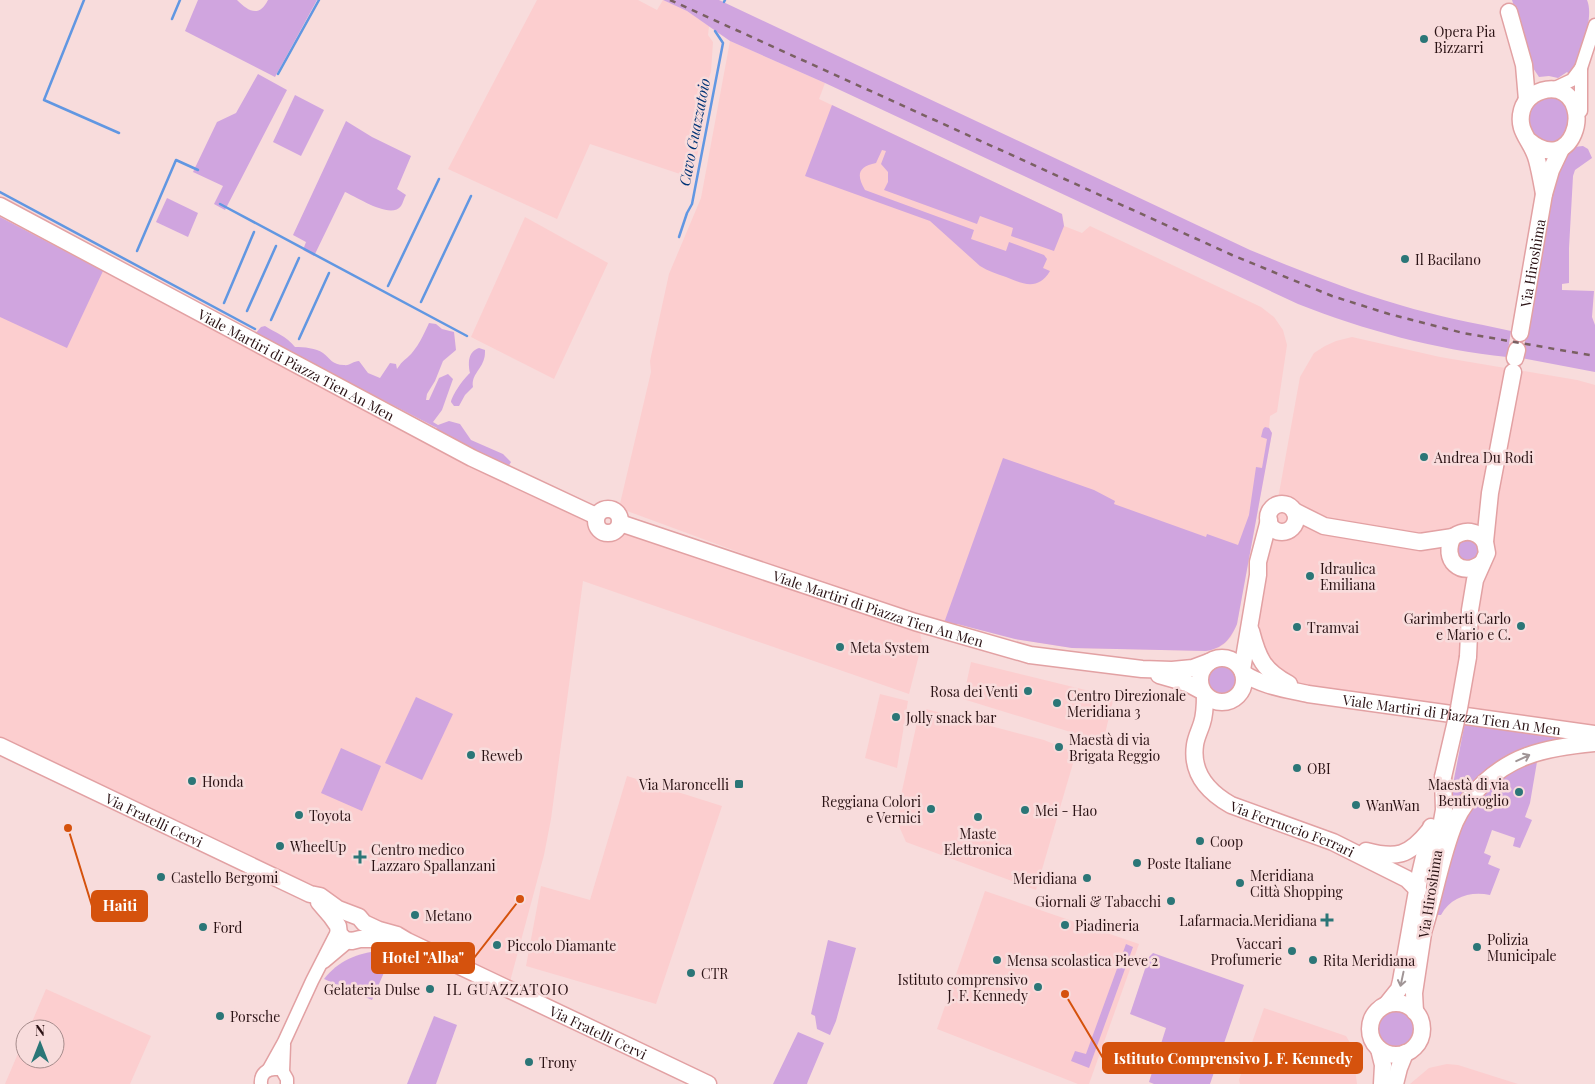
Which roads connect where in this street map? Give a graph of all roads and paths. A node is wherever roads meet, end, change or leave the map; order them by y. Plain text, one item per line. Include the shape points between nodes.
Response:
1 (1510, 12) dead end
2 (1595, 25) edge
3 (1582, 68) junction
4 (1553, 89) junction
5 (1527, 100) junction
6 (1581, 111) junction
7 (1528, 140) junction
8 (1560, 149) junction
9 (1544, 194) junction
10 (0, 206) edge
11 (1520, 333) dead end
12 (1515, 360) dead end
13 (1490, 493) junction
14 (1294, 511) junction
15 (1269, 520) junction
16 (1324, 526) junction
17 (1289, 530) junction
18 (1460, 534) junction
19 (1420, 542) junction
20 (1485, 542) junction
21 (1482, 563) junction
22 (1456, 564) junction
23 (1258, 575) junction
24 (1470, 610) junction
25 (1249, 623) junction
26 (1216, 660) junction
27 (1142, 670) junction
28 (1243, 672) junction
29 (1204, 693) junction
30 (1308, 694) junction
31 (1229, 700) junction
32 (1202, 723) junction
33 (1595, 734) edge
34 (1595, 742) edge
35 (0, 746) edge
36 (1443, 777) junction
37 (1430, 830) junction
38 (1332, 842) junction
39 (1418, 890) junction
40 (350, 929) junction
41 (1424, 929) junction
42 (1387, 1004) junction
43 (1415, 1012) junction
44 (284, 1042) junction
45 (1379, 1049) junction
46 (1405, 1053) junction
47 (269, 1069) junction
48 (285, 1078) edge
49 (261, 1084) edge
50 (708, 1084) edge
51 (1382, 1084) edge
52 (1395, 1084) edge

1 - 5 main road via 1524,65
2 - 3 street, Via Hiroshima
3 - 4 street via 1572,80
3 - 6 street, Via Hiroshima
4 - 5 main road via 1543,90
4 - 6 main road via 1570,96
5 - 7 main road, Via Hiroshima via 1520,121
6 - 8 main road, Via Hiroshima via 1580,131 1570,144
7 - 8 main road via 1543,150
7 - 9 main road, Via Hiroshima via 1537,158
8 - 9 main road, Via Hiroshima
9 - 11 main road, Via Hiroshima
10 - 27 main road, Viale Martiri di Piazza Tien An Men via 472,458 596,516 604,509 611,509 618,514 620,523 953,634 1030,655
12 - 13 main road, Via Hiroshima
13 - 18 main road, Via Hiroshima via 1478,518
13 - 20 main road, Via Hiroshima
14 - 15 main road via 1279,505 1272,510
14 - 16 main road
14 - 17 main road via 1296,520
15 - 17 main road via 1277,531
15 - 23 main road via 1258,562
16 - 17 main road
16 - 19 main road
17 - 23 main road via 1271,547
18 - 19 main road
18 - 20 main road via 1478,534
18 - 22 main road, Via Hiroshima via 1449,548 1449,555
19 - 22 main road via 1443,553
20 - 21 main road, Via Hiroshima via 1487,553
21 - 22 main road via 1472,569
21 - 24 main road, Via Hiroshima via 1475,580
22 - 24 main road, Via Hiroshima via 1466,581
23 - 25 main road
24 - 36 main road, Via Hiroshima, bridge via 1468,657
25 - 26 main road via 1238,648
25 - 28 main road
25 - 30 main road via 1262,664 1277,678
26 - 27 main road, Viale Martiri di Piazza Tien An Men via 1194,668
26 - 28 main road, Viale Martiri di Piazza Tien An Men via 1236,663
26 - 29 main road via 1201,672 1200,685
27 - 29 main road, Viale Martiri di Piazza Tien An Men via 1186,683
28 - 30 main road, Viale Martiri di Piazza Tien An Men via 1264,683
28 - 31 main road via 1242,690
29 - 31 main road, Viale Martiri di Piazza Tien An Men via 1213,701
29 - 32 main road
30 - 31 main road, Viale Martiri di Piazza Tien An Men via 1261,692
30 - 33 main road, Viale Martiri di Piazza Tien An Men
31 - 32 main road
32 - 38 main road, Via Ferruccio Ferrari via 1194,746 1200,778 1209,790 1231,804
41 -> 34 main road via 1452,830 1461,811 1480,786 1526,756
35 - 40 main road, Via Fratelli Cervi via 310,894
36 - 37 main road, Via Hiroshima
36 - 41 main road, Via Hiroshima via 1444,810
37 - 38 main road, Via Hiroshima via 1413,848 1394,856
37 - 39 main road, Via Hiroshima
38 - 39 main road, Via Ferruccio Ferrari via 1407,879
39 -> 42 main road, Via Hiroshima via 1399,989
40 - 44 street via 320,965
40 - 50 main road, Via Fratelli Cervi via 380,930 396,935
41 - 43 main road, Via Hiroshima via 1414,993
42 - 43 main road via 1402,1004
42 - 45 main road, Via Hiroshima via 1374,1014 1370,1025 1370,1036
43 - 46 main road, Via Hiroshima via 1421,1034 1414,1048
44 - 47 street
44 - 48 street
45 - 46 main road via 1392,1055
45 - 51 main road, Via Hiroshima via 1384,1071
46 - 52 main road, Via Hiroshima
47 - 48 street via 277,1069
47 - 49 street via 262,1076

